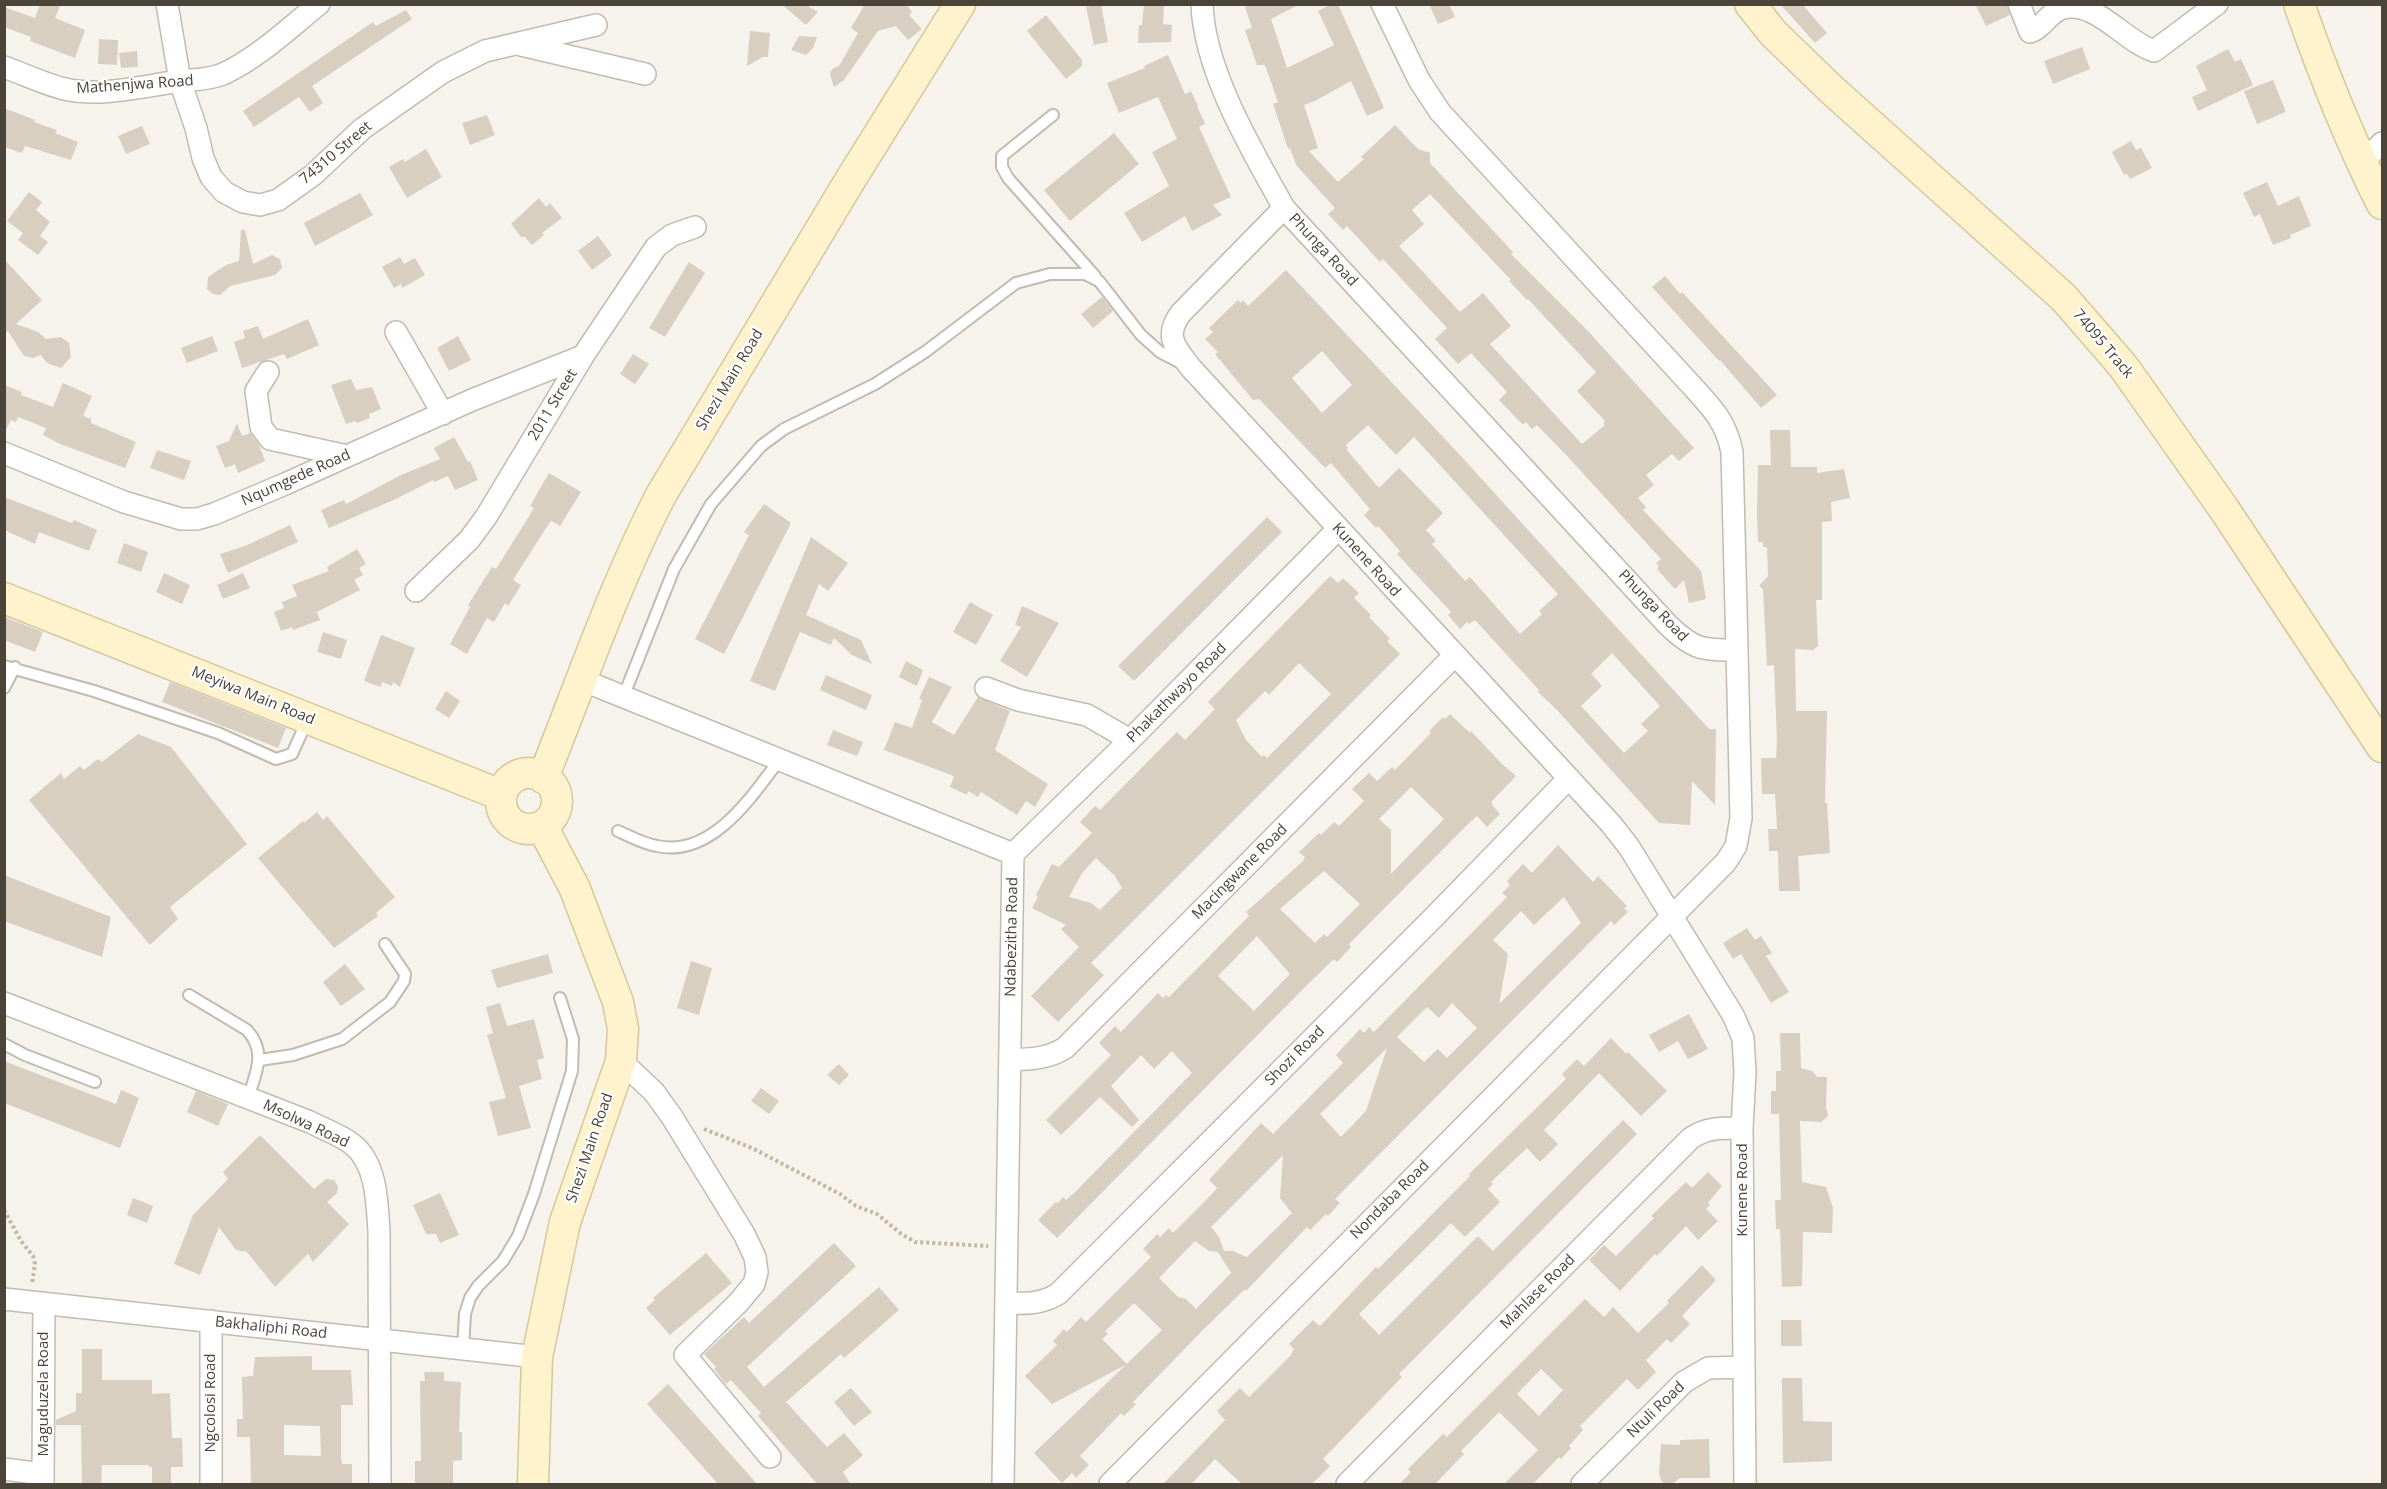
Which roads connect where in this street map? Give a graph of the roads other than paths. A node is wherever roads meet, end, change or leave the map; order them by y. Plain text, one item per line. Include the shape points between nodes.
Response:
1 (167, 4) edge
2 (319, 4) edge
3 (960, 4) edge
4 (1202, 4) edge
5 (1382, 4) edge
6 (1750, 4) edge
7 (2019, 4) edge
8 (2217, 4) edge
9 (2299, 4) edge
10 (596, 25) dead end
11 (515, 44) junction
12 (4, 67) edge
13 (645, 74) dead end
14 (180, 81) junction
15 (1053, 115) dead end
16 (2372, 153) edge
17 (2382, 204) edge
18 (1284, 208) junction
19 (695, 227) dead end
20 (1099, 281) junction
21 (396, 332) dead end
22 (583, 356) junction
23 (1191, 368) junction
24 (268, 372) dead end
25 (443, 414) junction
26 (4, 453) edge
27 (347, 456) junction
28 (1338, 529) junction
29 (416, 591) dead end
30 (4, 598) edge
31 (1737, 650) junction
32 (1454, 656) junction
33 (10, 667) edge
34 (582, 680) junction
35 (4, 687) edge
36 (986, 688) dead end
37 (624, 695) junction
38 (308, 718) junction
39 (1130, 740) junction
40 (2382, 747) edge
41 (780, 759) junction
42 (543, 778) junction
43 (1569, 778) junction
44 (501, 795) junction
45 (542, 826) junction
46 (618, 831) dead end
47 (1013, 854) junction
48 (1671, 916) junction
49 (385, 944) dead end
50 (189, 996) dead end
51 (560, 998) dead end
52 (4, 1003) edge
53 (4, 1044) edge
54 (260, 1060) junction
55 (1010, 1060) junction
56 (621, 1061) junction
57 (95, 1082) dead end
58 (248, 1098) junction
59 (1742, 1128) junction
60 (4, 1299) edge
61 (38, 1303) junction
62 (1006, 1304) junction
63 (211, 1321) junction
64 (380, 1339) junction
65 (462, 1349) junction
66 (537, 1357) junction
67 (1744, 1367) junction
68 (770, 1457) dead end
69 (4, 1469) edge
70 (43, 1479) edge
71 (211, 1485) edge
72 (380, 1485) edge
73 (533, 1485) edge
74 (1003, 1485) edge
75 (1110, 1485) edge
76 (1347, 1485) edge
77 (1582, 1485) edge
78 (1745, 1485) edge

1 - 14 street, 74310 Street
2 - 14 street, Mathenjwa Road via 222,74 200,81
3 - 34 street, Shezi Main Road via 661,495 615,592
4 - 18 street, Phunga Road via 1203,24 1220,79 1248,143
5 - 31 street via 1419,80 1440,112 1693,387 1728,432 1732,452
6 - 40 street, 74095 Track via 1773,33 1832,90 2064,298 2123,366 2224,509
7 - 8 street via 2030,32 2062,8 2074,6 2101,15 2154,51
9 - 16 street via 2322,69
10 - 11 street, 74310 Street
11 - 13 street
11 - 14 street, 74310 Street via 485,51 443,72 362,129 313,175 278,200 260,205 224,192 211,177
12 - 14 street, Mathenjwa Road via 76,90 126,89
15 - 20 lane via 1002,156 1002,167
16 - 17 street
18 - 23 street, Kunene Road via 1204,287 1173,324 1175,346
18 - 31 street, Phunga Road via 1673,631 1697,648
19 - 22 street, 2011 Street via 672,235 656,247
20 - 23 lane via 1141,335 1160,352
20 - 37 lane via 1085,274 1070,273 1016,283 915,359 875,384 784,429 761,446 711,504 674,569
21 - 25 street
22 - 25 street, Nqumgede Road
22 - 29 street, 2011 Street via 480,524 448,562
23 - 28 street, Kunene Road
24 - 27 street via 256,391 261,427 270,439
25 - 27 street, Nqumgede Road
26 - 27 street, Nqumgede Road via 124,502 181,519 214,514
28 - 32 street, Kunene Road
28 - 39 street, Phakathwayo Road
30 - 38 street, Meyiwa Main Road
31 - 48 street via 1741,818 1736,846 1726,862
32 - 43 street, Kunene Road
32 - 55 street, Macingwane Road via 1065,1048 1040,1058
33 - 35 lane
33 - 38 lane via 218,733 276,759 292,754
34 - 37 street
34 - 42 street, Shezi Main Road
36 - 39 street via 1018,700 1088,715
37 - 41 street
38 - 44 street, Meyiwa Main Road
39 - 47 street, Phakathwayo Road
41 - 46 lane via 740,808 703,839 687,845 659,847
41 - 47 street
42 - 44 street via 535,774 518,775
42 - 45 street via 550,784 556,802 550,819
43 - 48 street, Kunene Road via 1629,847
43 - 62 street, Shozi Road via 1058,1294 1046,1301
44 - 45 street via 504,813 516,826
45 - 56 street, Shezi Main Road via 575,889 618,1002 623,1029
47 - 55 street, Ndabezitha Road
48 - 59 street, Kunene Road via 1743,1038
48 - 75 street, Nondaba Road
49 - 54 lane via 405,974 390,1002 342,1039
50 - 54 lane via 247,1030 259,1048
51 - 65 lane via 573,1039 572,1071 518,1236 503,1261 470,1298
52 - 58 street, Msolwa Road
53 - 57 lane
54 - 58 lane
55 - 62 street, Ndabezitha Road
56 - 66 street, Shezi Main Road via 565,1222
56 - 68 street via 654,1092 672,1117 755,1257 754,1284 685,1355
58 - 64 street, Msolwa Road via 344,1138 364,1157 376,1194
59 - 67 street, Kunene Road
59 - 76 street, Mahlase Road via 1713,1128 1691,1138
60 - 61 street, Bakhaliphi Road
61 - 63 street, Bakhaliphi Road
61 - 70 street, Maguduzela Road
62 - 74 street, Ndabezitha Road
63 - 64 street, Bakhaliphi Road
63 - 71 street, Ngcolosi Road
64 - 65 street, Bakhaliphi Road
64 - 72 street, Msolwa Road
65 - 66 street, Bakhaliphi Road
66 - 73 street, Shezi Main Road
67 - 77 street, Ntuli Road via 1708,1368 1684,1382
67 - 78 street, Kunene Road
69 - 70 street

